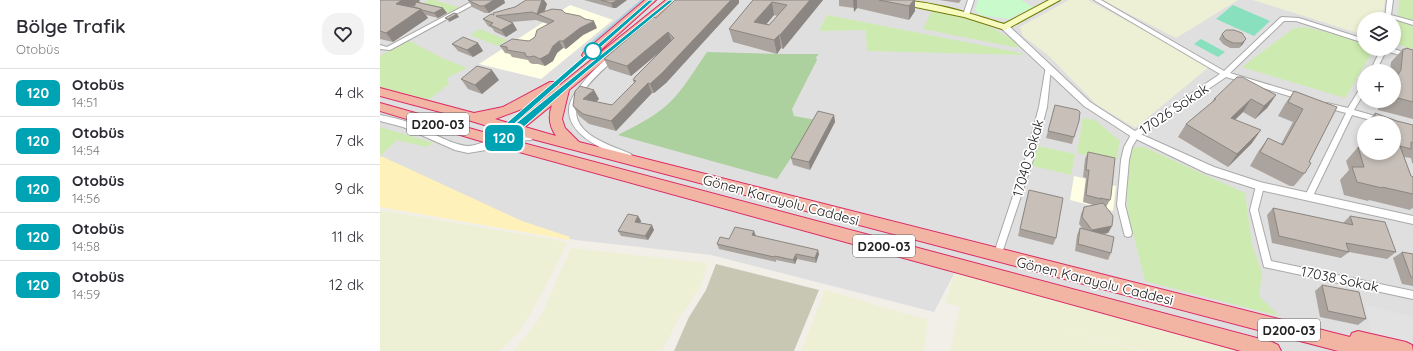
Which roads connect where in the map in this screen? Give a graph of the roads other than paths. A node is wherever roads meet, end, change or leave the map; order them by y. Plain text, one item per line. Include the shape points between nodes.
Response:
1 (479, 0) edge
2 (651, 0) edge
3 (672, 0) edge
4 (682, 0) edge
5 (896, 0) edge
6 (971, 0) edge
7 (1056, 0) edge
8 (1098, 0) edge
9 (1390, 0) edge
10 (1389, 12) edge
11 (966, 15) junction
12 (1401, 21) edge
13 (1413, 23) edge
14 (1005, 27) junction
15 (1357, 39) edge
16 (380, 47) edge
17 (1401, 53) edge
18 (1413, 57) edge
19 (1048, 68) junction
20 (1225, 74) junction
21 (559, 86) junction
22 (380, 92) edge
23 (1306, 98) edge
24 (1357, 99) edge
25 (1320, 103) edge
26 (380, 107) edge
27 (450, 110) junction
28 (1350, 112) junction
29 (1365, 116) edge
30 (380, 118) edge
31 (510, 129) junction
32 (1135, 135) junction
33 (497, 141) junction
34 (586, 149) junction
35 (606, 154) junction
36 (643, 164) junction
37 (1260, 186) junction
38 (1308, 198) junction
39 (1413, 220) edge
40 (1128, 233) dead end
41 (1000, 247) dead end
42 (1413, 295) edge
43 (1207, 309) junction
44 (1272, 351) edge
45 (1370, 351) edge
46 (1406, 351) edge

1 - 16 street via 388,49
2 - 21 highway
3 - 21 highway
4 - 36 street via 603,67 582,89 573,106 573,117 581,131
5 - 11 main road
6 - 11 street
7 - 14 main road
8 - 20 street
9 - 10 street
11 - 14 main road
12 - 13 street
14 - 19 street
15 - 20 street, 17026 Sokak via 1297,19 1282,19
17 - 18 street
19 - 32 street via 1087,104
19 - 41 street, 17040 Sokak via 1043,107 1029,160
20 - 23 street
20 - 32 street, 17026 Sokak
21 - 27 highway via 490,116
21 - 31 highway
21 - 34 highway via 554,119 557,126 562,135
22 - 27 highway, Gönen Karayolu Caddesi / D200-03
24 - 28 street
25 - 28 street
26 - 33 highway, Gönen Karayolu Caddesi / D200-03
27 - 31 highway, Gönen Karayolu Caddesi / D200-03
28 - 29 street
28 - 38 street
30 - 33 street via 406,125 466,150 482,148
31 - 33 highway
31 - 34 highway, Gönen Karayolu Caddesi / D200-03
32 - 37 street via 1210,170
32 - 40 street, 17026 Sokak via 1128,147 1125,160 1121,205
33 - 35 street via 526,136
33 - 44 highway, Gönen Karayolu Caddesi / D200-03
34 - 35 highway, Gönen Karayolu Caddesi / D200-03
35 - 36 highway, Gönen Karayolu Caddesi / D200-03
36 - 43 highway, Gönen Karayolu Caddesi / D200-03
37 - 38 street
37 - 42 street, 17038 Sokak via 1254,210 1267,264
38 - 39 street
43 - 45 highway, Gönen Karayolu Caddesi / D200-03
43 - 46 highway via 1263,315

